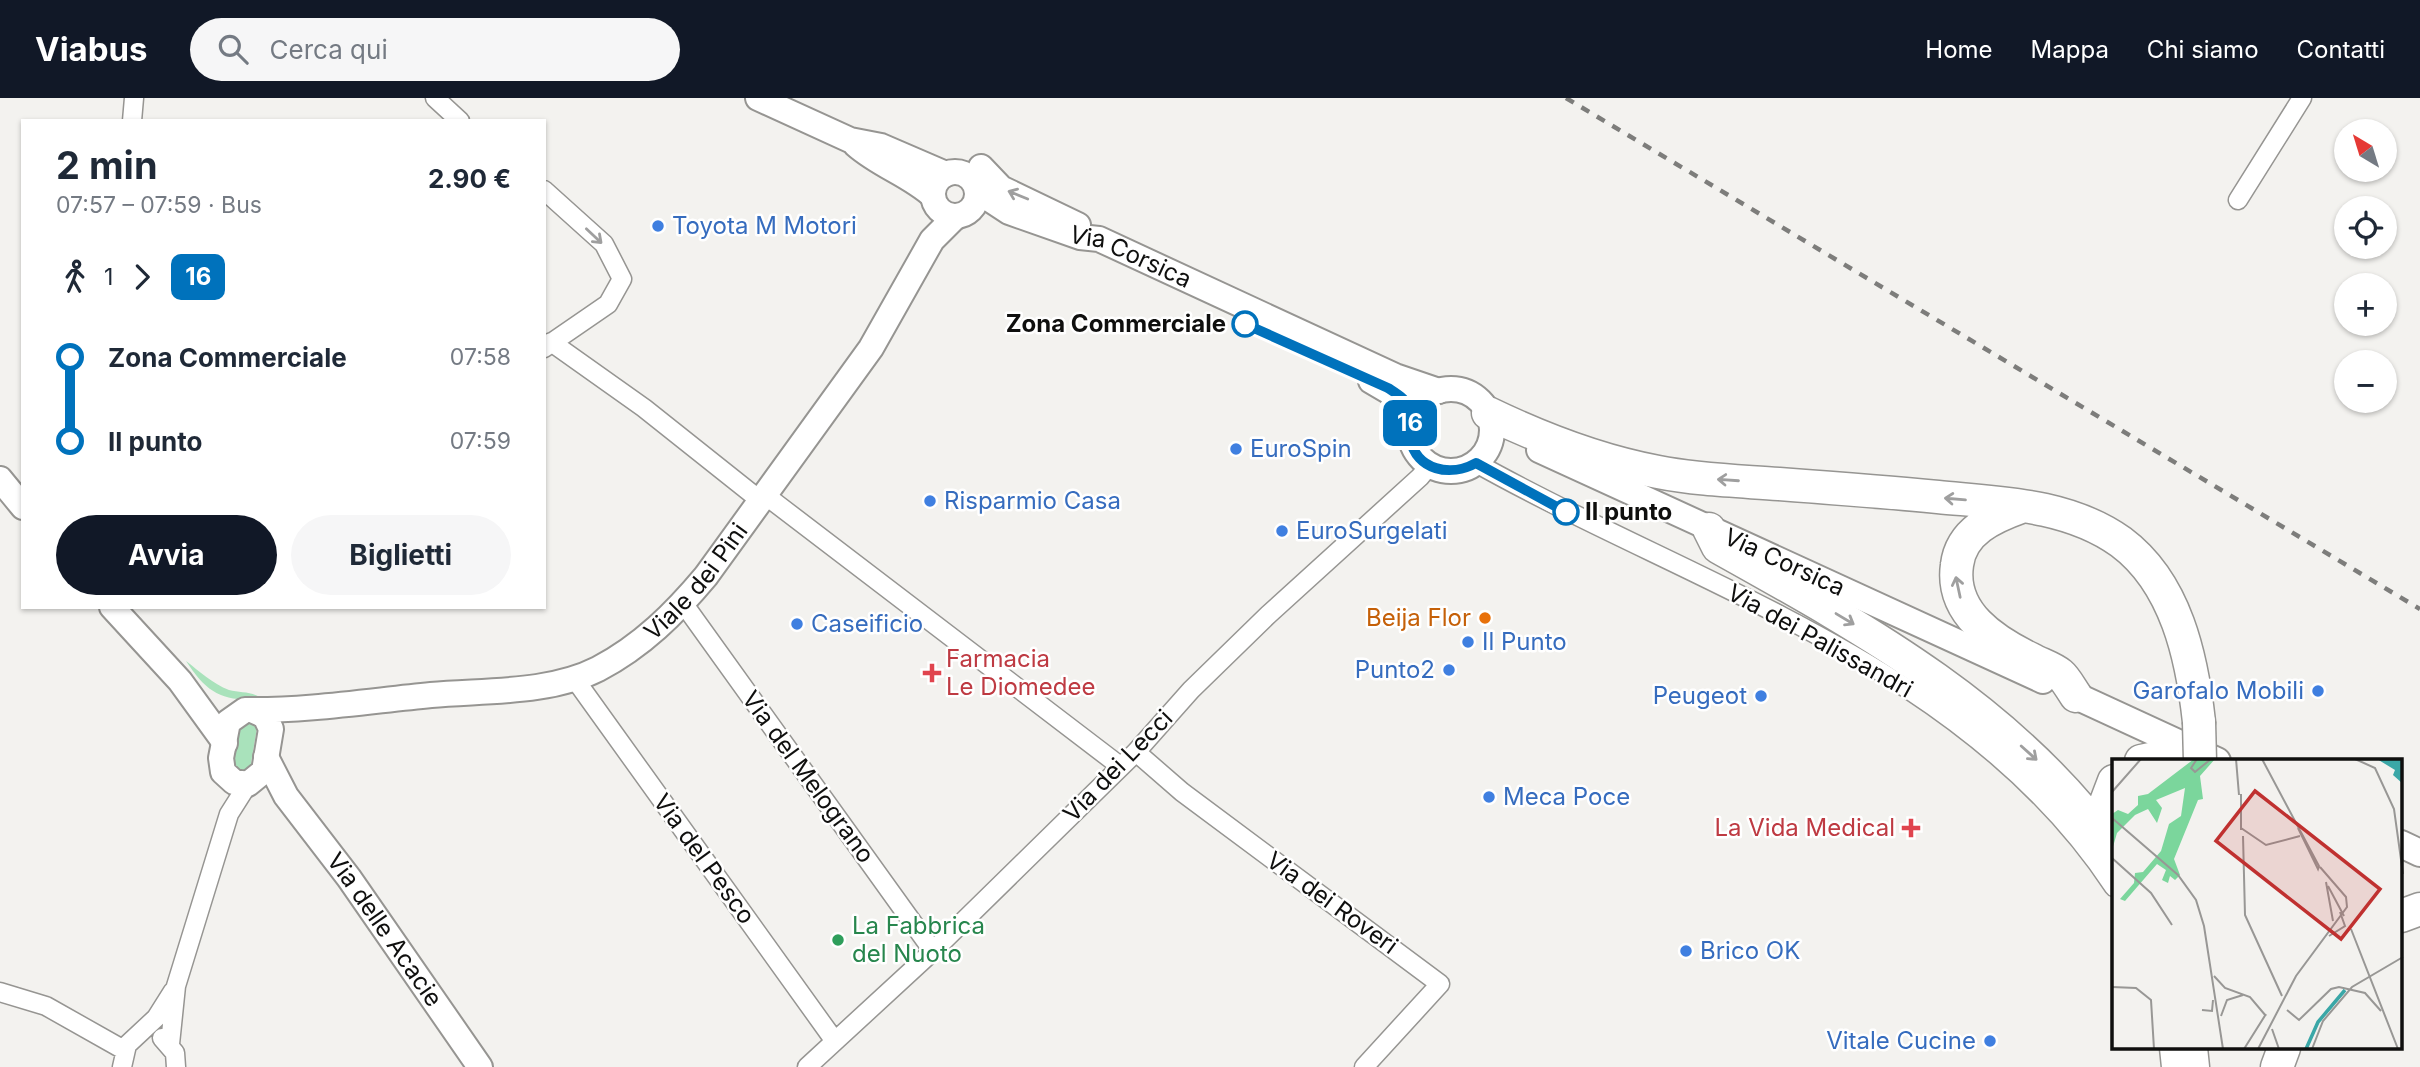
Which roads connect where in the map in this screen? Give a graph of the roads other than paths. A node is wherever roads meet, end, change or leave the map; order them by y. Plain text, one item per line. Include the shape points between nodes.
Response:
1 (134, 98) edge
2 (435, 98) edge
3 (758, 98) edge
4 (2302, 98) edge
5 (132, 119) edge
6 (458, 119) edge
7 (850, 140) junction
8 (981, 167) dead end
9 (946, 174) junction
10 (546, 192) edge
11 (933, 196) junction
12 (2238, 200) dead end
13 (967, 206) junction
14 (1098, 239) junction
15 (932, 240) junction
16 (547, 345) edge
17 (1439, 391) junction
18 (1413, 414) junction
19 (1490, 422) junction
20 (1476, 463) junction
21 (1429, 466) junction
22 (0, 479) edge
23 (763, 498) junction
24 (21, 505) edge
25 (2023, 506) junction
26 (1709, 529) junction
27 (683, 603) junction
28 (114, 609) edge
29 (574, 678) junction
30 (180, 681) junction
31 (2076, 696) junction
32 (318, 708) junction
33 (249, 710) junction
34 (225, 743) junction
35 (268, 747) junction
36 (1136, 752) junction
37 (2150, 759) edge
38 (2169, 759) edge
39 (2200, 759) edge
40 (2213, 759) edge
41 (1120, 766) junction
42 (243, 781) junction
43 (2112, 786) edge
44 (286, 796) junction
45 (2112, 824) edge
46 (2402, 844) edge
47 (2112, 849) edge
48 (2420, 853) edge
49 (2112, 884) edge
50 (2420, 909) edge
51 (2402, 916) edge
52 (933, 950) junction
53 (176, 986) junction
54 (0, 992) edge
55 (140, 1036) junction
56 (834, 1040) junction
57 (170, 1044) junction
58 (2169, 1049) edge
59 (2192, 1049) edge
60 (2197, 1049) edge
61 (2207, 1049) edge
62 (2284, 1049) edge
63 (123, 1058) edge
64 (176, 1067) edge
65 (480, 1067) edge
66 (807, 1067) edge
67 (1364, 1067) edge
68 (2171, 1067) edge
69 (2195, 1067) edge
70 (2208, 1067) edge
71 (2277, 1067) edge

1 - 5 street
2 - 6 street
3 - 7 main road, Via Corsica
4 - 12 street
7 - 9 main road, Via Corsica via 881,146
7 - 11 main road, Via Corsica via 875,162
14 -> 8 main road via 1049,208 1001,188
9 - 11 main road via 935,184
9 - 13 main road, Via Corsica via 967,175
10 -> 16 street via 604,244 622,279 608,304
11 - 13 main road, Via Corsica via 940,210
11 - 15 main road, Viale dei Pini
13 - 14 main road, Via Corsica via 996,205 1026,219
13 - 15 main road, Viale dei Pini
13 - 18 main road, Via Corsica via 1072,246 1388,388
14 - 17 main road, Via Corsica via 1395,376
15 - 23 main road, Viale dei Pini via 883,330
16 - 23 street via 644,408
17 - 18 main road via 1426,397
17 - 19 main road, Via Corsica via 1471,394
18 - 21 main road via 1410,439
19 - 20 main road via 1488,447
25 -> 19 highway via 1658,472
19 - 26 main road, Via Corsica
20 - 21 main road via 1454,471
20 - 49 street, Via dei Palissandri via 1886,673 1984,743 2080,839
21 - 36 street, Via dei Lecci via 1201,680
22 - 24 main road
23 - 27 main road, Viale dei Pini
23 - 41 street
31 -> 25 highway via 2060,674 1982,628 1966,609 1958,589 1957,560 1973,533 1989,520
25 - 39 highway, bridge via 2079,519 2119,541 2160,586 2183,635 2195,679
26 - 31 main road, Via Corsica
26 -> 47 highway via 1718,547 1874,637 1975,707 2032,755
27 - 29 main road, Viale dei Pini via 640,644
27 - 52 street, Via del Melograno
28 - 30 main road
29 - 32 main road, Viale dei Pini
29 - 56 street, Via del Pesco
30 - 33 main road via 207,697
30 - 34 main road
31 - 40 main road
32 - 33 main road, Viale dei Pini
32 - 35 main road, Viale dei Pini via 281,726
33 - 34 main road via 228,722
33 - 35 main road via 269,722
34 - 42 main road via 221,765
35 - 42 main road via 264,771
35 - 44 main road, Via delle Acacie
36 - 41 street, Via dei Lecci
36 - 67 street, Via dei Roveri via 1182,792 1440,984
37 - 38 highway
41 - 52 street, Via dei Lecci
42 - 44 main road, Via delle Acacie
42 - 53 street
43 - 45 highway via 2106,802
44 - 65 main road, Via delle Acacie via 342,867
46 - 48 main road
50 - 51 highway
52 - 56 street, Via dei Lecci
53 - 55 street
53 - 57 street
54 - 63 street via 46,1006
55 - 57 street via 156,1035
55 - 63 street
56 - 66 street, Via dei Lecci
57 - 64 street
58 - 68 street
59 - 69 highway
60 - 69 highway
61 - 70 highway
62 - 71 highway

